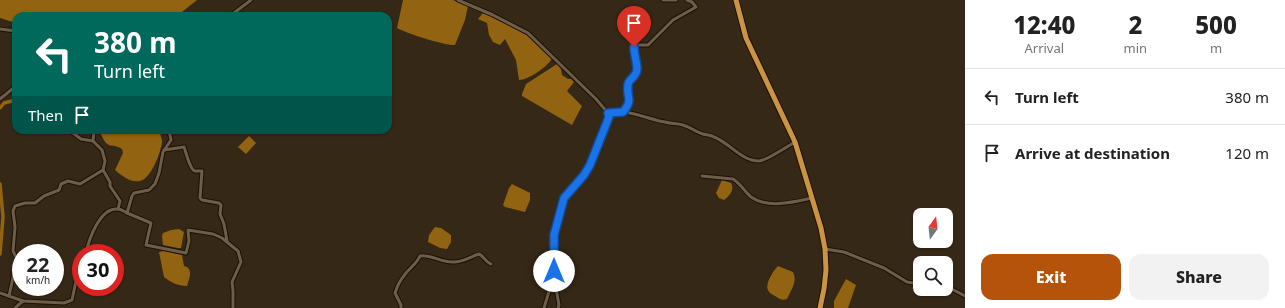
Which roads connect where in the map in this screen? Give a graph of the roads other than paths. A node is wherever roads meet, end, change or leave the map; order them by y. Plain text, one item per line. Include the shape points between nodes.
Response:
1 (251, 0) edge
2 (458, 0) edge
3 (663, 0) edge
4 (676, 0) edge
5 (687, 0) edge
6 (736, 0) edge
7 (235, 12) edge
8 (0, 29) edge
9 (12, 30) edge
10 (12, 89) edge
11 (0, 99) edge
12 (623, 112) junction
13 (608, 113) junction
14 (75, 134) edge
15 (94, 134) edge
16 (170, 134) edge
17 (93, 141) junction
18 (794, 142) junction
19 (164, 150) junction
20 (103, 170) junction
21 (702, 176) dead end
22 (812, 198) junction
23 (118, 209) junction
24 (127, 213) junction
25 (227, 241) junction
26 (88, 244) edge
27 (825, 249) junction
28 (491, 264) dead end
29 (554, 277) junction
30 (913, 283) edge
31 (953, 290) edge
32 (0, 293) edge
33 (9, 296) junction
34 (73, 296) edge
35 (965, 296) edge
36 (23, 301) junction
37 (15, 308) edge
38 (233, 308) edge
39 (400, 308) edge
40 (544, 308) edge
41 (558, 308) edge
42 (820, 308) edge

1 - 7 street
2 - 13 street via 528,33
3 - 4 street
5 - 12 street via 696,7 673,20 648,45 634,47 637,69 635,76 629,81 629,102
6 - 18 highway via 746,38
8 - 9 street
10 - 11 street
12 - 13 street
12 - 18 street via 688,126 726,142 740,155 760,161
13 - 29 street via 609,117 590,165 564,198 554,235
14 - 17 street via 82,139
15 - 17 street
16 - 19 street via 171,140
17 - 20 street via 102,150
18 - 22 highway
19 - 24 street via 155,184 149,190 134,193
19 - 25 street via 184,147 193,170 202,171 200,198 221,205 220,214
20 - 23 street via 120,202
20 - 33 street via 80,184 68,181 61,184 59,190 35,203 15,206 13,251 17,259
21 - 22 street via 733,180 752,198 769,203 793,203
22 - 27 highway
23 - 24 street
23 - 26 street via 109,211 99,222
24 - 25 street via 151,223 146,245 186,253 188,230 212,234
25 - 38 street via 238,251 241,262 232,282
27 - 30 street via 844,252
27 - 42 highway
28 - 39 street via 479,254 460,262 420,256 397,285 395,293
29 - 40 street
29 - 41 street
31 - 35 street
32 - 33 street
33 - 36 street
34 - 36 street via 72,300 64,303
36 - 37 street

